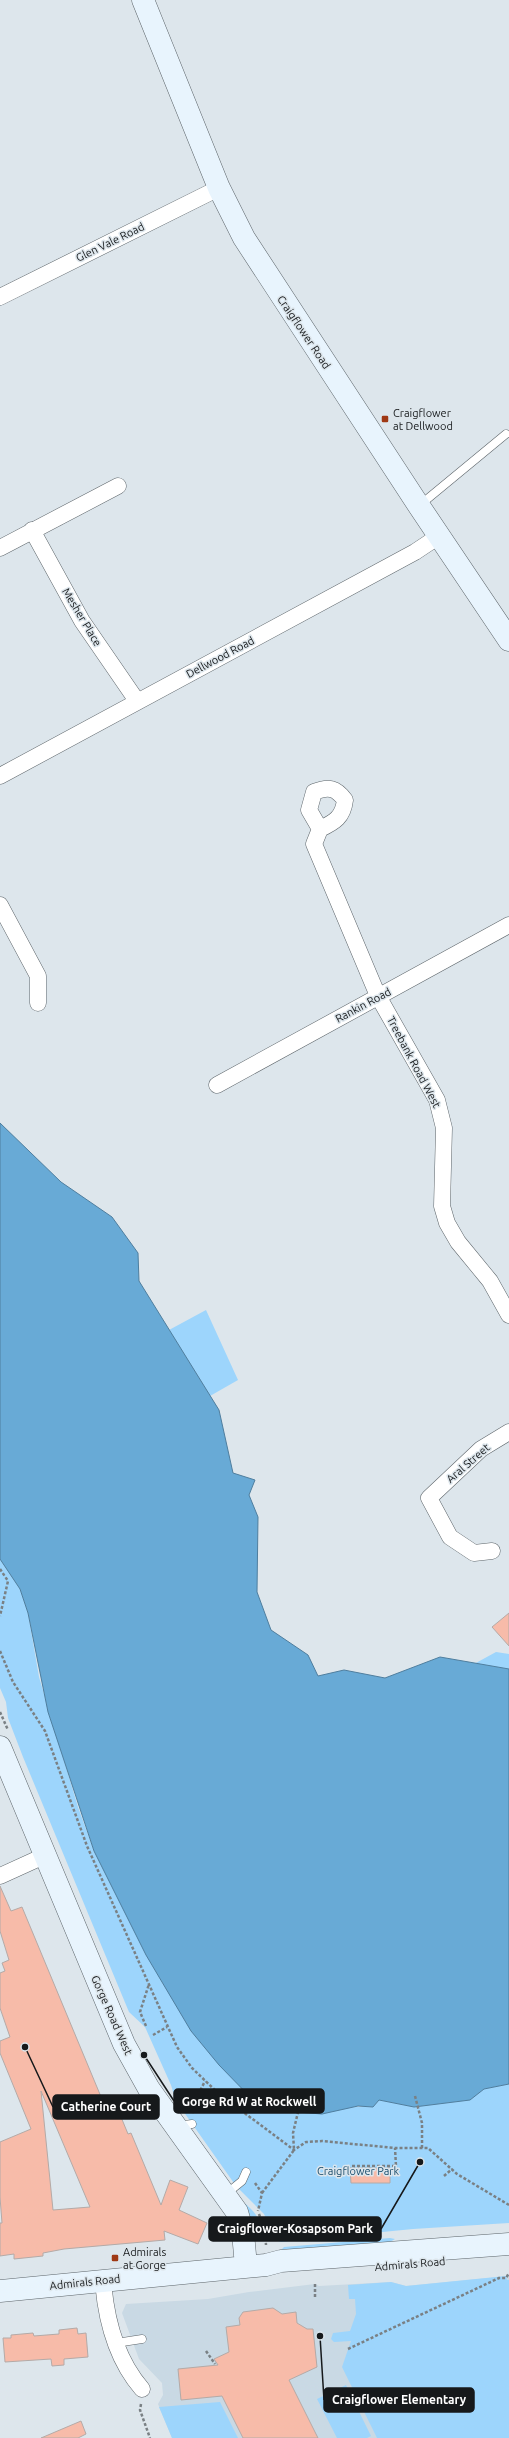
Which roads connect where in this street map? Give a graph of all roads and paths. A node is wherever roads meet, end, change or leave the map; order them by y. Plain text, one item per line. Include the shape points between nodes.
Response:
1 (143, 0) edge
2 (219, 188) junction
3 (0, 297) edge
4 (506, 434) dead end
5 (118, 486) dead end
6 (419, 506) junction
7 (32, 530) junction
8 (439, 536) junction
9 (0, 548) edge
10 (509, 640) edge
11 (137, 701) junction
12 (0, 776) edge
13 (320, 829) dead end
14 (0, 905) edge
15 (509, 925) edge
16 (378, 996) junction
17 (38, 1003) dead end
18 (217, 1085) dead end
19 (509, 1315) edge
20 (509, 1432) edge
21 (492, 1551) dead end
22 (0, 1569) edge
23 (0, 1616) edge
24 (0, 1651) edge
25 (0, 1748) edge
26 (44, 1856) junction
27 (0, 1876) edge
28 (149, 1984) junction
29 (146, 2026) dead end
30 (167, 2027) junction
31 (153, 2035) dead end
32 (205, 2082) junction
33 (415, 2096) dead end
34 (196, 2100) dead end
35 (299, 2108) dead end
36 (395, 2148) junction
37 (422, 2148) junction
38 (294, 2150) junction
39 (352, 2166) dead end
40 (452, 2169) junction
41 (246, 2172) joint
42 (444, 2176) dead end
43 (262, 2194) junction
44 (225, 2195) junction
45 (509, 2205) edge
46 (258, 2212) dead end
47 (509, 2244) edge
48 (509, 2256) edge
49 (256, 2265) junction
50 (509, 2273) edge
51 (103, 2281) junction
52 (314, 2284) dead end
53 (0, 2292) edge
54 (315, 2299) dead end
55 (142, 2339) dead end
56 (116, 2343) junction
57 (348, 2349) dead end
58 (206, 2350) dead end
59 (215, 2364) dead end
60 (142, 2389) joint
61 (150, 2438) edge

1 - 2 main road, Craigflower Road
2 - 3 street, Glen Vale Road
2 - 6 main road, Craigflower Road via 244,238
4 - 6 lane
5 - 7 street
6 - 8 main road, Craigflower Road
7 - 9 street
7 - 11 street, Mesher Place via 82,621
8 - 10 main road, Craigflower Road
8 - 11 street, Dellwood Road via 415,552
11 - 12 street, Dellwood Road
13 - 16 street, Treebank Road West via 314,844
14 - 17 street via 38,976
15 - 16 street, Rankin Road
16 - 18 street, Rankin Road
16 - 19 street, Treebank Road West via 437,1100 441,1112 444,1128 442,1206 447,1223 458,1242 490,1281
20 - 21 street, Aral Street via 481,1449 429,1498 450,1537 474,1552
22 - 23 path via 8,1581
24 - 28 path via 13,1682 45,1731 87,1846
25 - 26 main road, Gorge Road West
26 - 27 street
26 - 44 main road, Gorge Road West via 124,2044 149,2089 184,2125
28 - 29 path via 140,2012
28 - 30 path
30 - 31 path
30 - 32 path via 181,2052
32 - 34 path
32 - 38 path
33 - 37 path via 422,2123
35 - 38 path via 293,2133
36 - 37 path
36 - 38 path via 322,2141 306,2142
36 - 39 path via 396,2166
37 - 40 path via 428,2148
38 - 43 path
40 - 42 path
40 - 45 path
41 - 43 path
41 - 44 lane via 242,2181
43 - 46 path
44 - 49 main road, Gorge Road West via 237,2212
47 - 49 main road, Admirals Road via 281,2260
48 - 49 main road, Admirals Road via 282,2275
49 - 51 main road, Admirals Road
50 - 57 path via 506,2278 499,2278
51 - 53 main road, Admirals Road
51 - 56 street via 106,2314
52 - 54 path
55 - 56 lane
56 - 60 street via 129,2374
58 - 59 path
60 - 61 path via 140,2410

